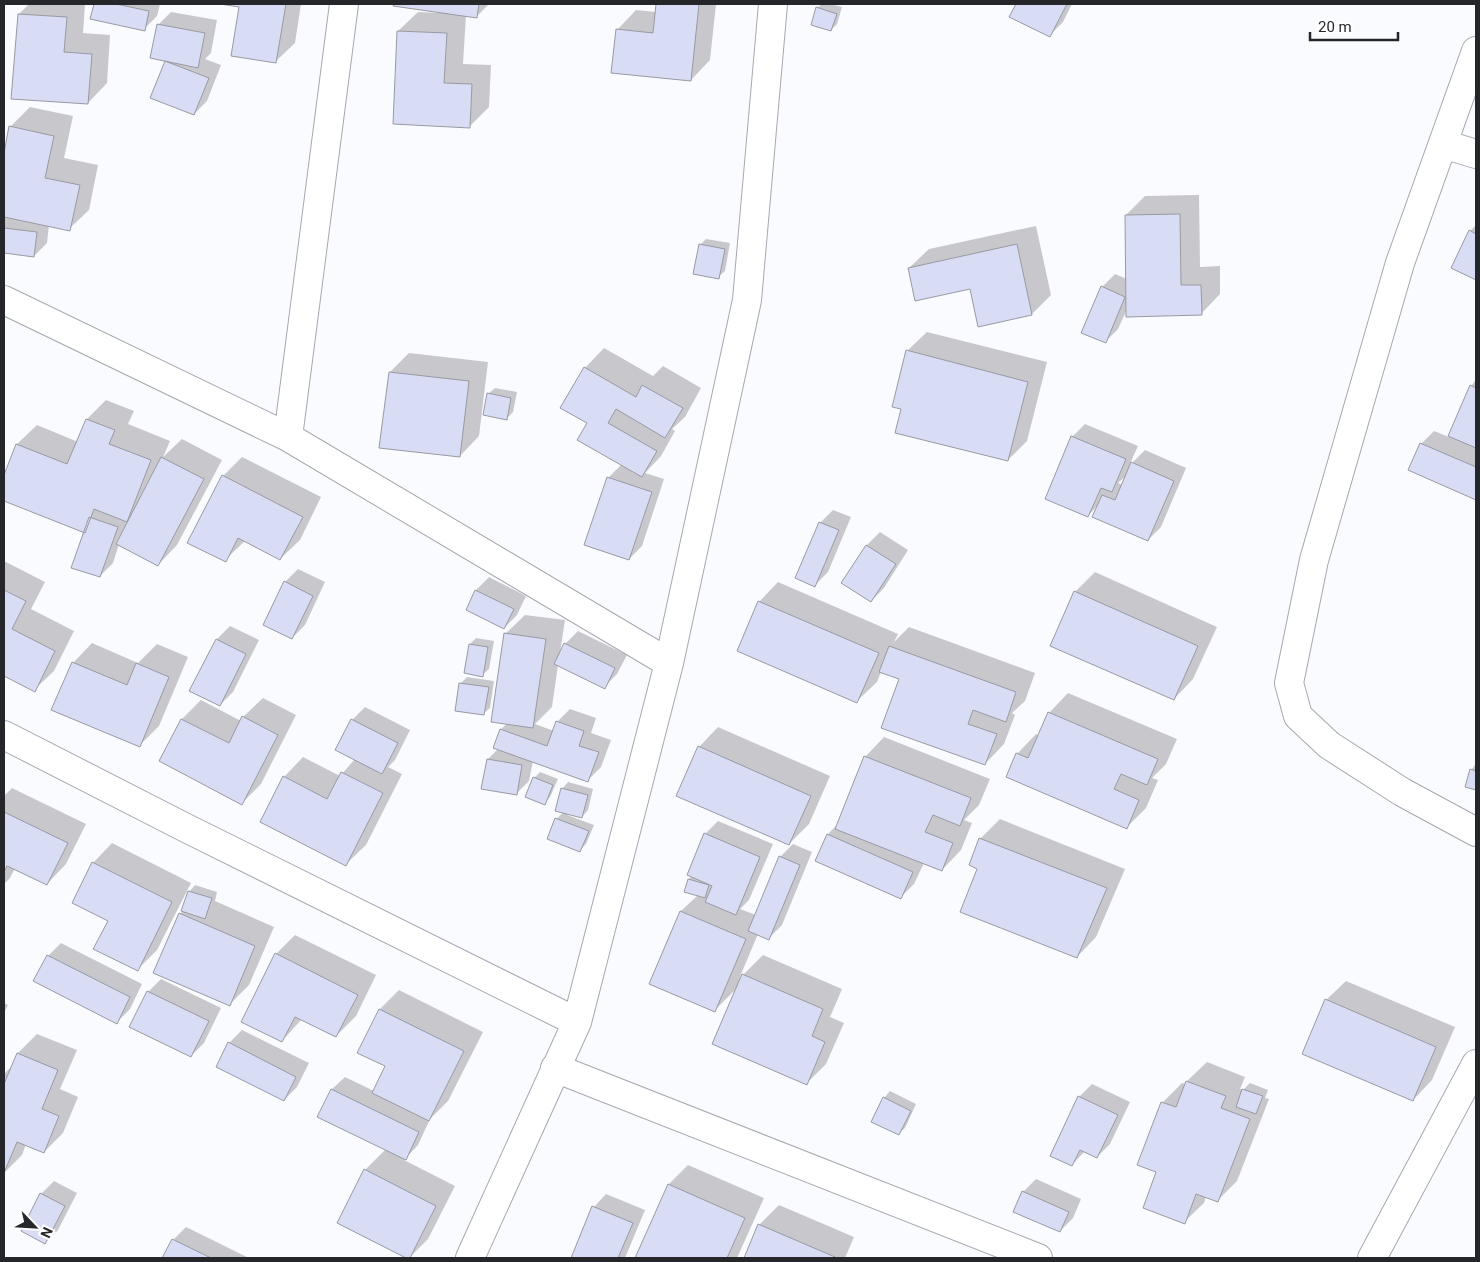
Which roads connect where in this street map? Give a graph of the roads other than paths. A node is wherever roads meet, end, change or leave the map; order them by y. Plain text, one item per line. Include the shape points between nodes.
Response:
1 (344, 4) edge
2 (773, 4) edge
3 (1476, 51) edge
4 (1443, 144) junction
5 (1476, 154) edge
6 (4, 300) edge
7 (288, 437) junction
8 (669, 663) junction
9 (4, 735) edge
10 (1476, 832) edge
11 (577, 1022) junction
12 (1476, 1064) edge
13 (555, 1068) junction
14 (470, 1258) edge
15 (1038, 1258) edge
16 (1372, 1258) edge

1 - 7 street
2 - 8 street via 747,300
3 - 4 street
4 - 5 street
4 - 10 street via 1400,263 1314,560 1289,683 1298,716 1329,745 1402,792
6 - 7 street
7 - 8 street
8 - 11 street
9 - 11 street
11 - 13 street
12 - 16 street
13 - 14 street
13 - 15 street

